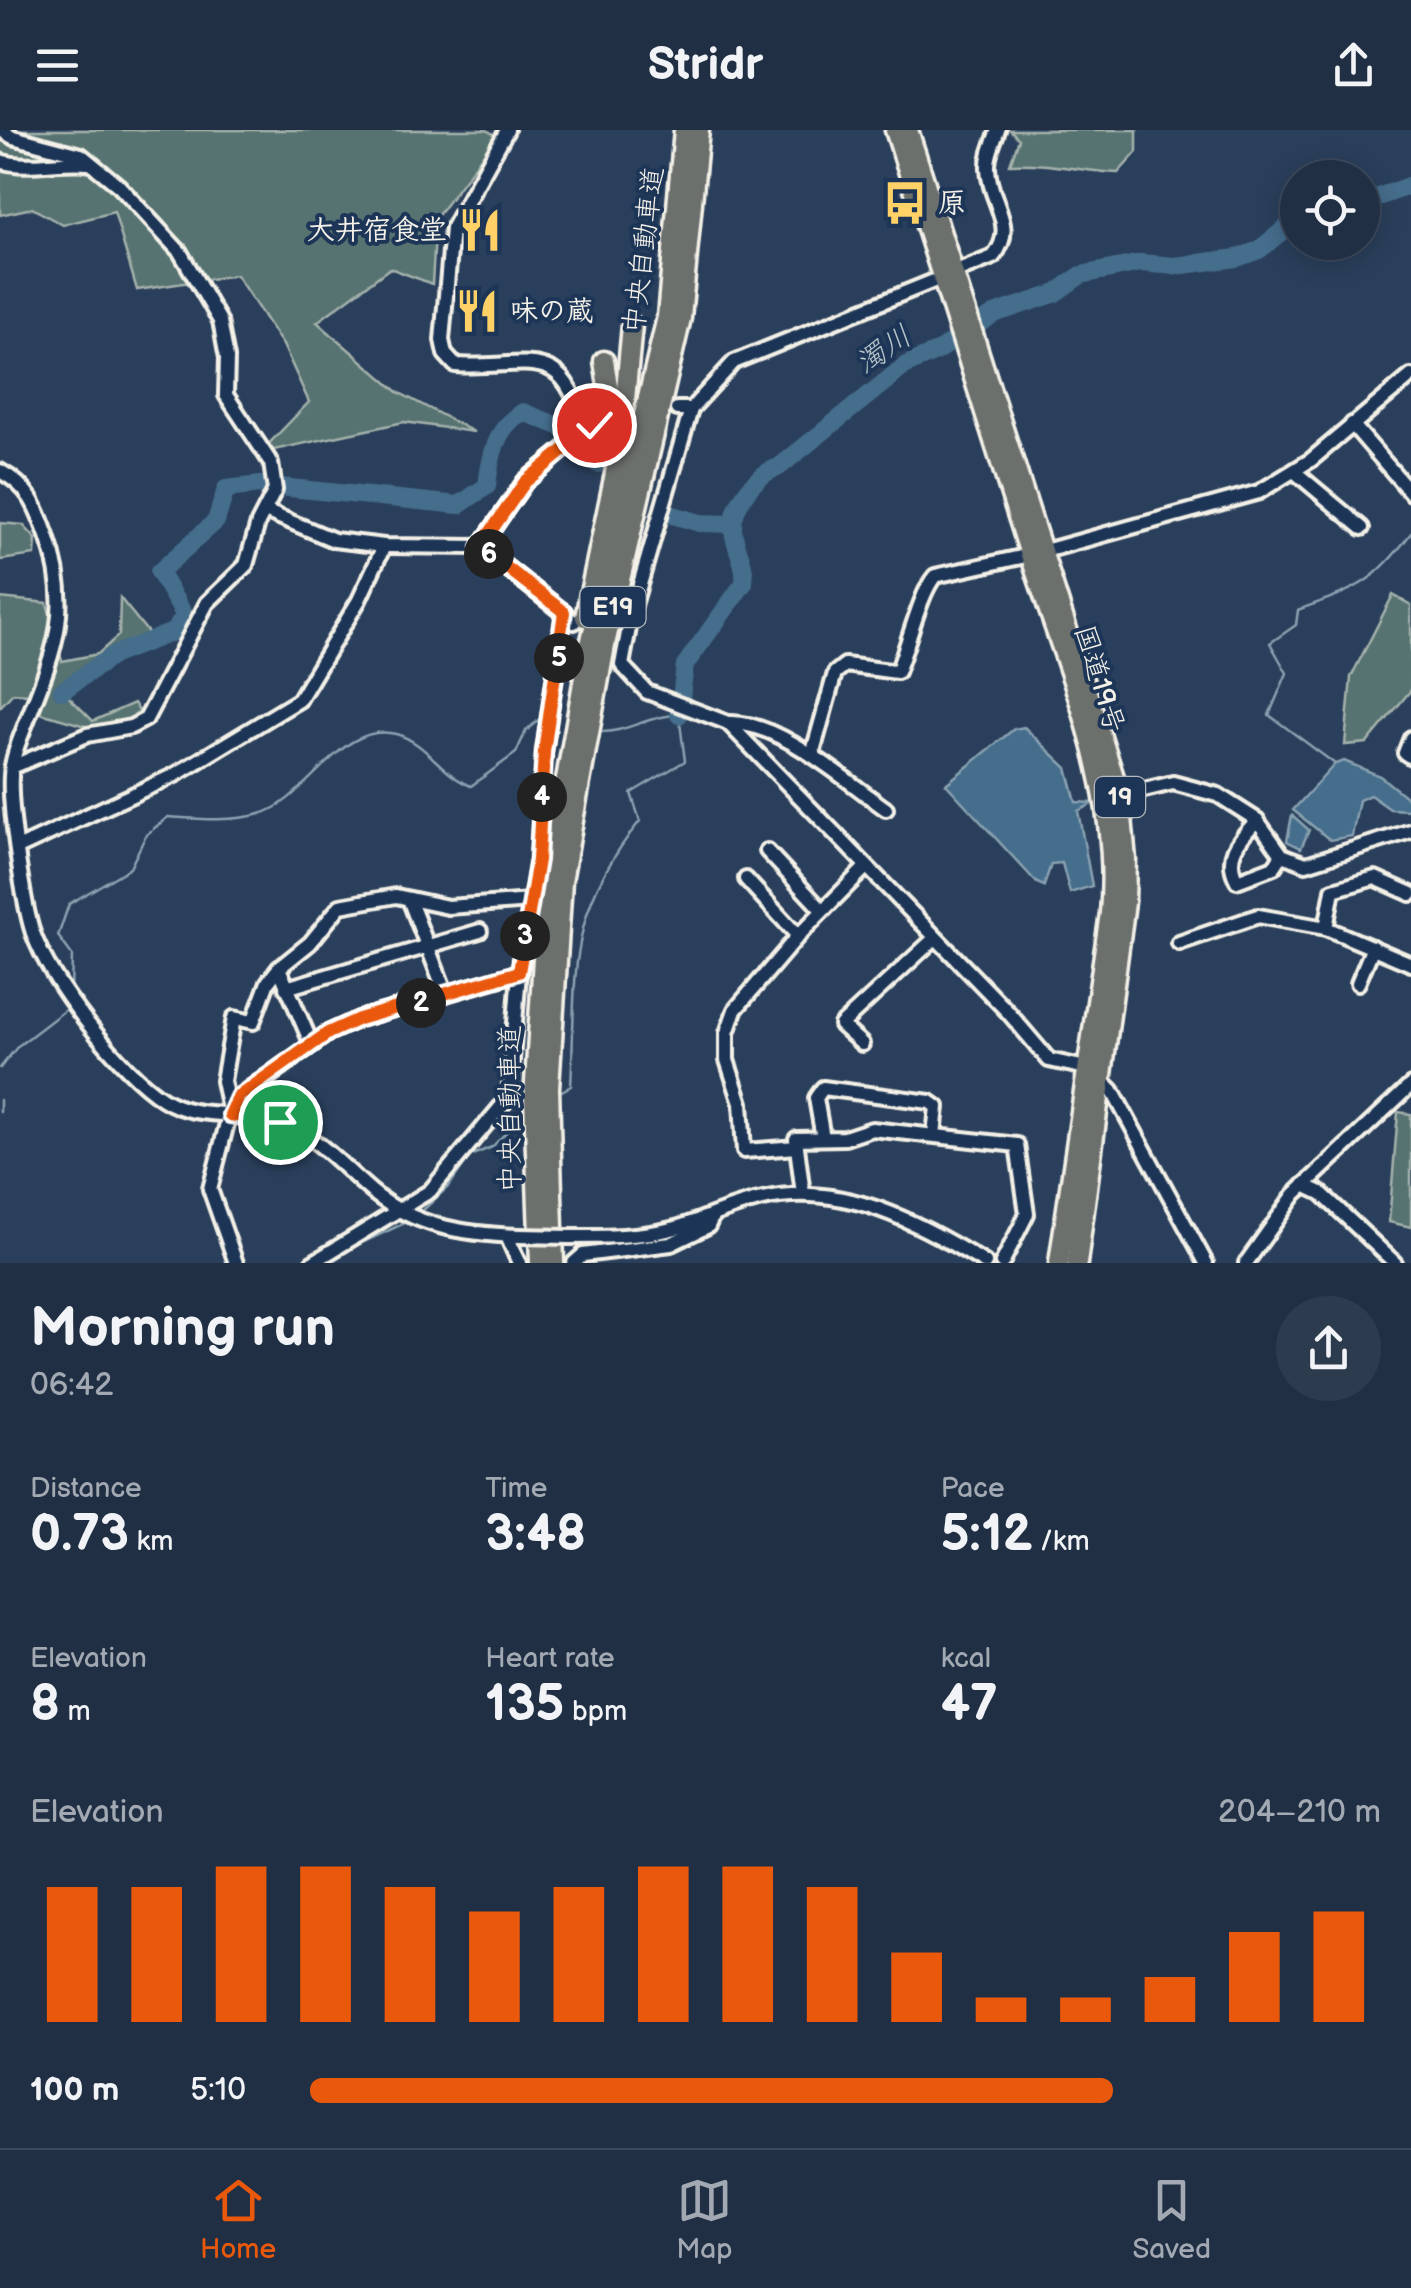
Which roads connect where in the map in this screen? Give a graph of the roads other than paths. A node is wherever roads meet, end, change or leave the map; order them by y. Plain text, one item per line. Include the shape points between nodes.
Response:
1 (2, 130) edge
2 (507, 130) edge
3 (684, 130) edge
4 (699, 130) edge
5 (895, 130) edge
6 (908, 130) edge
7 (998, 130) edge
8 (0, 161) edge
9 (91, 163) junction
10 (948, 274) junction
11 (632, 326) dead end
12 (604, 362) dead end
13 (1411, 376) edge
14 (1352, 424) junction
15 (619, 454) junction
16 (0, 471) edge
17 (1295, 472) junction
18 (1411, 493) edge
19 (265, 512) junction
20 (1362, 528) dead end
21 (384, 546) junction
22 (480, 547) junction
23 (1038, 553) junction
24 (728, 723) junction
25 (1411, 738) edge
26 (812, 755) junction
27 (1411, 757) edge
28 (12, 767) junction
29 (561, 796) junction
30 (1112, 798) junction
31 (886, 809) dead end
32 (1257, 820) junction
33 (1411, 832) edge
34 (20, 847) junction
35 (767, 851) dead end
36 (1282, 855) junction
37 (865, 868) junction
38 (746, 879) dead end
39 (1411, 894) edge
40 (410, 899) junction
41 (531, 900) junction
42 (822, 910) junction
43 (1326, 928) junction
44 (480, 931) dead end
45 (798, 936) junction
46 (934, 939) junction
47 (1180, 943) dead end
48 (428, 947) junction
49 (1374, 948) junction
50 (1411, 964) edge
51 (279, 968) junction
52 (519, 972) junction
53 (1358, 983) dead end
54 (286, 988) junction
55 (446, 994) junction
56 (862, 1044) dead end
57 (312, 1045) junction
58 (1086, 1068) junction
59 (1102, 1080) junction
60 (1411, 1084) edge
61 (542, 1094) junction
62 (229, 1112) junction
63 (934, 1135) junction
64 (823, 1138) junction
65 (797, 1147) junction
66 (1304, 1186) junction
67 (802, 1194) junction
68 (713, 1215) junction
69 (407, 1216) junction
70 (513, 1236) junction
71 (236, 1263) edge
72 (312, 1263) edge
73 (519, 1263) edge
74 (540, 1263) edge
75 (554, 1263) edge
76 (574, 1263) edge
77 (985, 1263) edge
78 (1002, 1263) edge
79 (1059, 1263) edge
80 (1077, 1263) edge
81 (1206, 1263) edge
82 (1246, 1263) edge
83 (1394, 1263) edge

1 - 9 street via 66,148
2 - 22 street via 452,229 445,354 455,365 551,368 570,382 589,427 525,482
3 - 29 highway, 中央自動車道 / E19 via 667,317
4 - 61 highway, 中央自動車道 / E19 via 681,318 575,797
5 - 10 highway, 国道19号 / 19
6 - 10 highway, 国道19号 / 19
7 - 10 street via 988,174 1005,243 993,256
8 - 9 street
9 - 19 street via 180,252 212,304 225,341 226,395 271,463 275,490
10 - 23 highway, 国道19号 / 19
10 - 24 street via 734,362 684,409 622,666 635,684
11 - 15 highway
12 - 15 highway
13 - 14 street
14 - 17 street
14 - 18 street
15 - 29 highway via 578,653
16 - 28 street via 32,495 62,605 54,654
17 - 20 street
17 - 23 street via 1244,497
19 - 21 street via 334,540
19 - 28 street via 246,565 208,604 146,719 86,735
21 - 22 street
21 - 34 street via 360,600 298,700 175,775
22 - 41 street via 569,617
23 - 26 street via 935,576 897,672 845,666 835,673
23 - 30 highway, 国道19号 / 19
24 - 26 street via 744,722
24 - 37 street
25 - 27 street
26 - 31 street
28 - 34 street
29 - 61 highway, 中央自動車道 / E19 via 542,953
30 - 32 street via 1173,783 1218,795
30 - 58 highway, 国道19号 / 19 via 1113,882
30 - 59 highway, 国道19号 / 19 via 1126,891
32 - 36 street
32 - 36 street via 1232,849 1237,881 1274,867
33 - 36 street via 1318,863
34 - 62 street via 32,930 72,997 152,1091 184,1110
35 - 42 street
37 - 42 street
37 - 46 street
38 - 45 street
39 - 43 street via 1375,878 1333,890
40 - 41 street via 476,908
40 - 48 street
40 - 51 street via 347,902
41 - 52 street
42 - 45 street
43 - 47 street via 1258,916
43 - 49 street
44 - 48 street
45 - 65 street via 744,996 727,1046 744,1151
46 - 56 street via 840,1025
46 - 58 street via 1049,1060
48 - 54 street
48 - 55 street
49 - 50 street
49 - 53 street
51 - 54 street
51 - 62 street via 253,1022 234,1018 223,1082
52 - 55 street
52 - 69 street via 509,1098
54 - 57 street
55 - 57 street via 359,1019
57 - 62 street via 238,1097
58 - 79 highway, 国道19号 / 19
59 - 80 highway, 国道19号 / 19
59 - 81 street
60 - 66 street
61 - 74 highway, 中央自動車道 / E19 via 534,1126
61 - 75 highway, 中央自動車道 / E19 via 549,1112
62 - 69 street via 302,1133
62 - 71 street via 210,1189
63 - 64 street via 872,1129
63 - 64 street via 937,1107 930,1102 823,1088 816,1098
63 - 78 street via 1017,1145 1027,1214
64 - 65 street via 796,1139
65 - 67 street
66 - 82 street
66 - 83 street via 1321,1193
67 - 68 street
67 - 77 street via 864,1203
68 - 70 street, bridge via 672,1229
68 - 76 street via 708,1226 671,1244 583,1255
69 - 70 street via 470,1234
69 - 72 street
70 - 73 street

